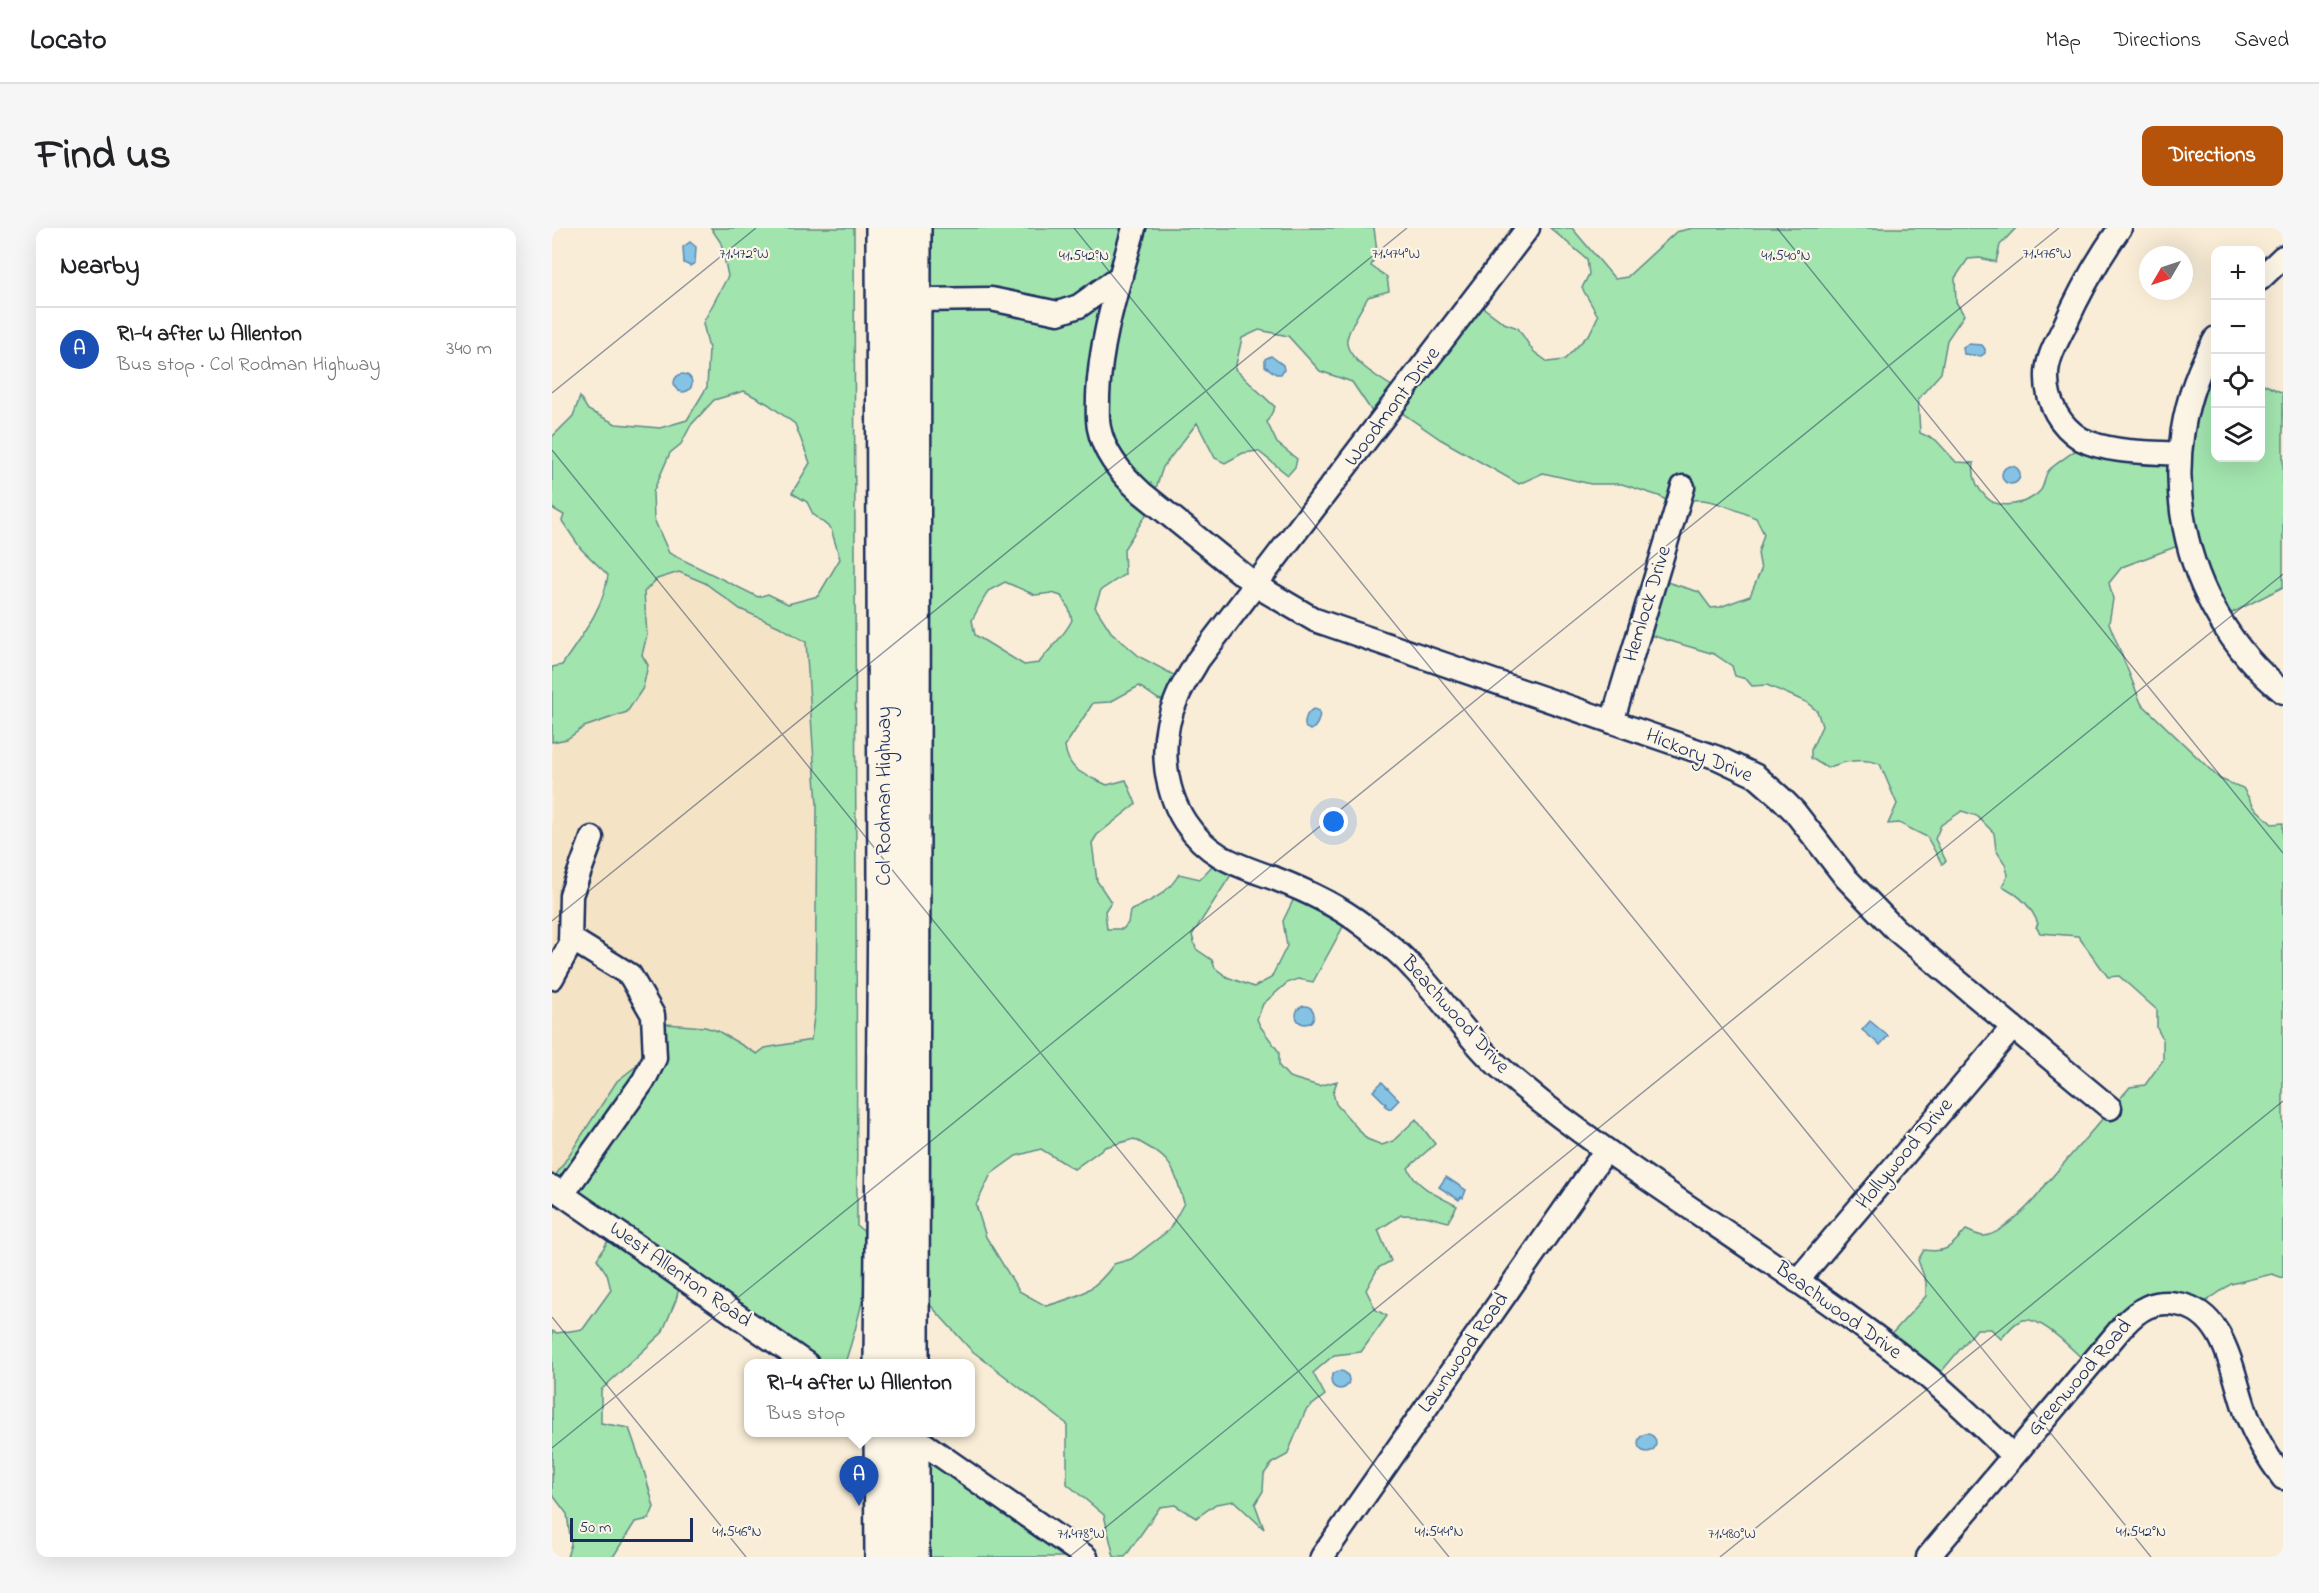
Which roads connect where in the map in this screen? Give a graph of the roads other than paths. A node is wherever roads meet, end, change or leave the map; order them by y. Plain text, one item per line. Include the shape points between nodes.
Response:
1 (882, 228) edge
2 (915, 228) edge
3 (1134, 228) edge
4 (1528, 228) edge
5 (2120, 228) edge
6 (2283, 257) edge
7 (2265, 274) edge
8 (1121, 276) junction
9 (915, 300) junction
10 (2211, 348) edge
11 (2180, 454) dead end
12 (1683, 487) dead end
13 (1257, 586) junction
14 (2283, 692) edge
15 (1612, 722) junction
16 (592, 838) dead end
17 (570, 938) junction
18 (552, 978) edge
19 (2013, 1027) junction
20 (2110, 1108) dead end
21 (1606, 1150) junction
22 (557, 1190) edge
23 (1797, 1281) junction
24 (800, 1359) edge
25 (882, 1359) edge
26 (912, 1359) edge
27 (902, 1437) edge
28 (903, 1437) edge
29 (909, 1437) edge
30 (2013, 1456) junction
31 (2283, 1478) edge
32 (882, 1557) edge
33 (912, 1557) edge
34 (1086, 1557) edge
35 (1322, 1557) edge
36 (1928, 1557) edge

1 - 25 highway, Col Rodman Highway
2 - 9 highway, Col Rodman Highway
3 - 8 street, Hickory Drive
4 - 13 street, Woodmont Drive
5 - 11 street via 2081,289 2056,343 2047,378 2052,405 2070,430 2096,445
6 - 7 street
8 - 9 street via 1079,306 1058,313 991,299
8 - 13 street, Hickory Drive via 1104,340 1098,387 1099,427 1126,478
9 - 26 highway, Col Rodman Highway
10 - 14 street via 2197,376 2182,435 2179,485 2183,525 2214,611 2249,660
12 - 15 street, Hemlock Drive
13 - 15 street, Hickory Drive via 1315,620
13 - 21 street, Beachwood Drive via 1210,643 1176,699 1167,730 1165,758 1175,802 1184,819 1209,849 1226,860 1333,905 1388,944 1414,968 1491,1059
15 - 19 street, Hickory Drive via 1718,759 1756,777 1794,811 1871,906
16 - 17 street via 571,895
17 - 18 street
17 - 22 street via 630,975 653,1015 655,1058 644,1080
19 - 20 street, Hickory Drive
19 - 23 street, Hollywood Drive
21 - 23 street, Beachwood Drive
21 - 35 street, Lawnwood Road
22 - 24 street, West Allenton Road
23 - 30 street, Beachwood Drive via 1917,1368
27 - 32 highway
28 - 33 highway
29 - 34 street
30 - 31 street, Greenwood Road via 2138,1310 2172,1303 2189,1305 2201,1312 2221,1337 2248,1420
30 - 36 street, Greenwood Road

